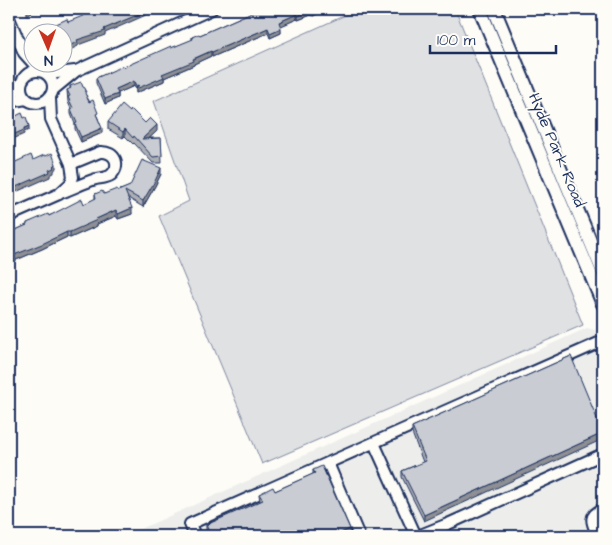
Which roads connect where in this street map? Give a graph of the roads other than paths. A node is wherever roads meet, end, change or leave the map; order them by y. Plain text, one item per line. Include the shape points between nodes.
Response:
1 (212, 9) edge
2 (480, 9) edge
3 (494, 9) edge
4 (9, 18) edge
5 (22, 48) edge
6 (72, 71) edge
7 (76, 71) junction
8 (23, 72) edge
9 (33, 72) edge
10 (44, 72) edge
11 (23, 80) junction
12 (52, 93) junction
13 (9, 95) edge
14 (31, 101) junction
15 (9, 102) edge
16 (51, 120) junction
17 (70, 164) junction
18 (62, 192) junction
19 (9, 216) edge
20 (603, 272) edge
21 (603, 304) edge
22 (603, 341) edge
23 (374, 443) junction
24 (603, 454) edge
25 (328, 463) junction
26 (603, 509) edge
27 (195, 536) edge
28 (359, 536) edge
29 (417, 536) edge
30 (598, 536) edge

1 - 7 street
2 - 21 main road, Hyde Park Road
3 - 20 main road, Hyde Park Road
4 - 5 street
6 - 7 street
7 - 12 street
8 - 11 street
9 - 11 street
10 - 12 street via 53,83
11 - 13 street
11 - 14 street via 22,92
12 - 14 street via 41,103
12 - 16 street
14 - 15 street
14 - 16 street
16 - 17 street
17 - 18 street via 73,177
17 - 18 street via 100,152 112,154 116,164 110,176
18 - 19 street
22 - 23 street
23 - 25 street
23 - 29 street
24 - 29 street
25 - 27 street via 190,524
25 - 28 street
26 - 30 street via 596,512 592,521

